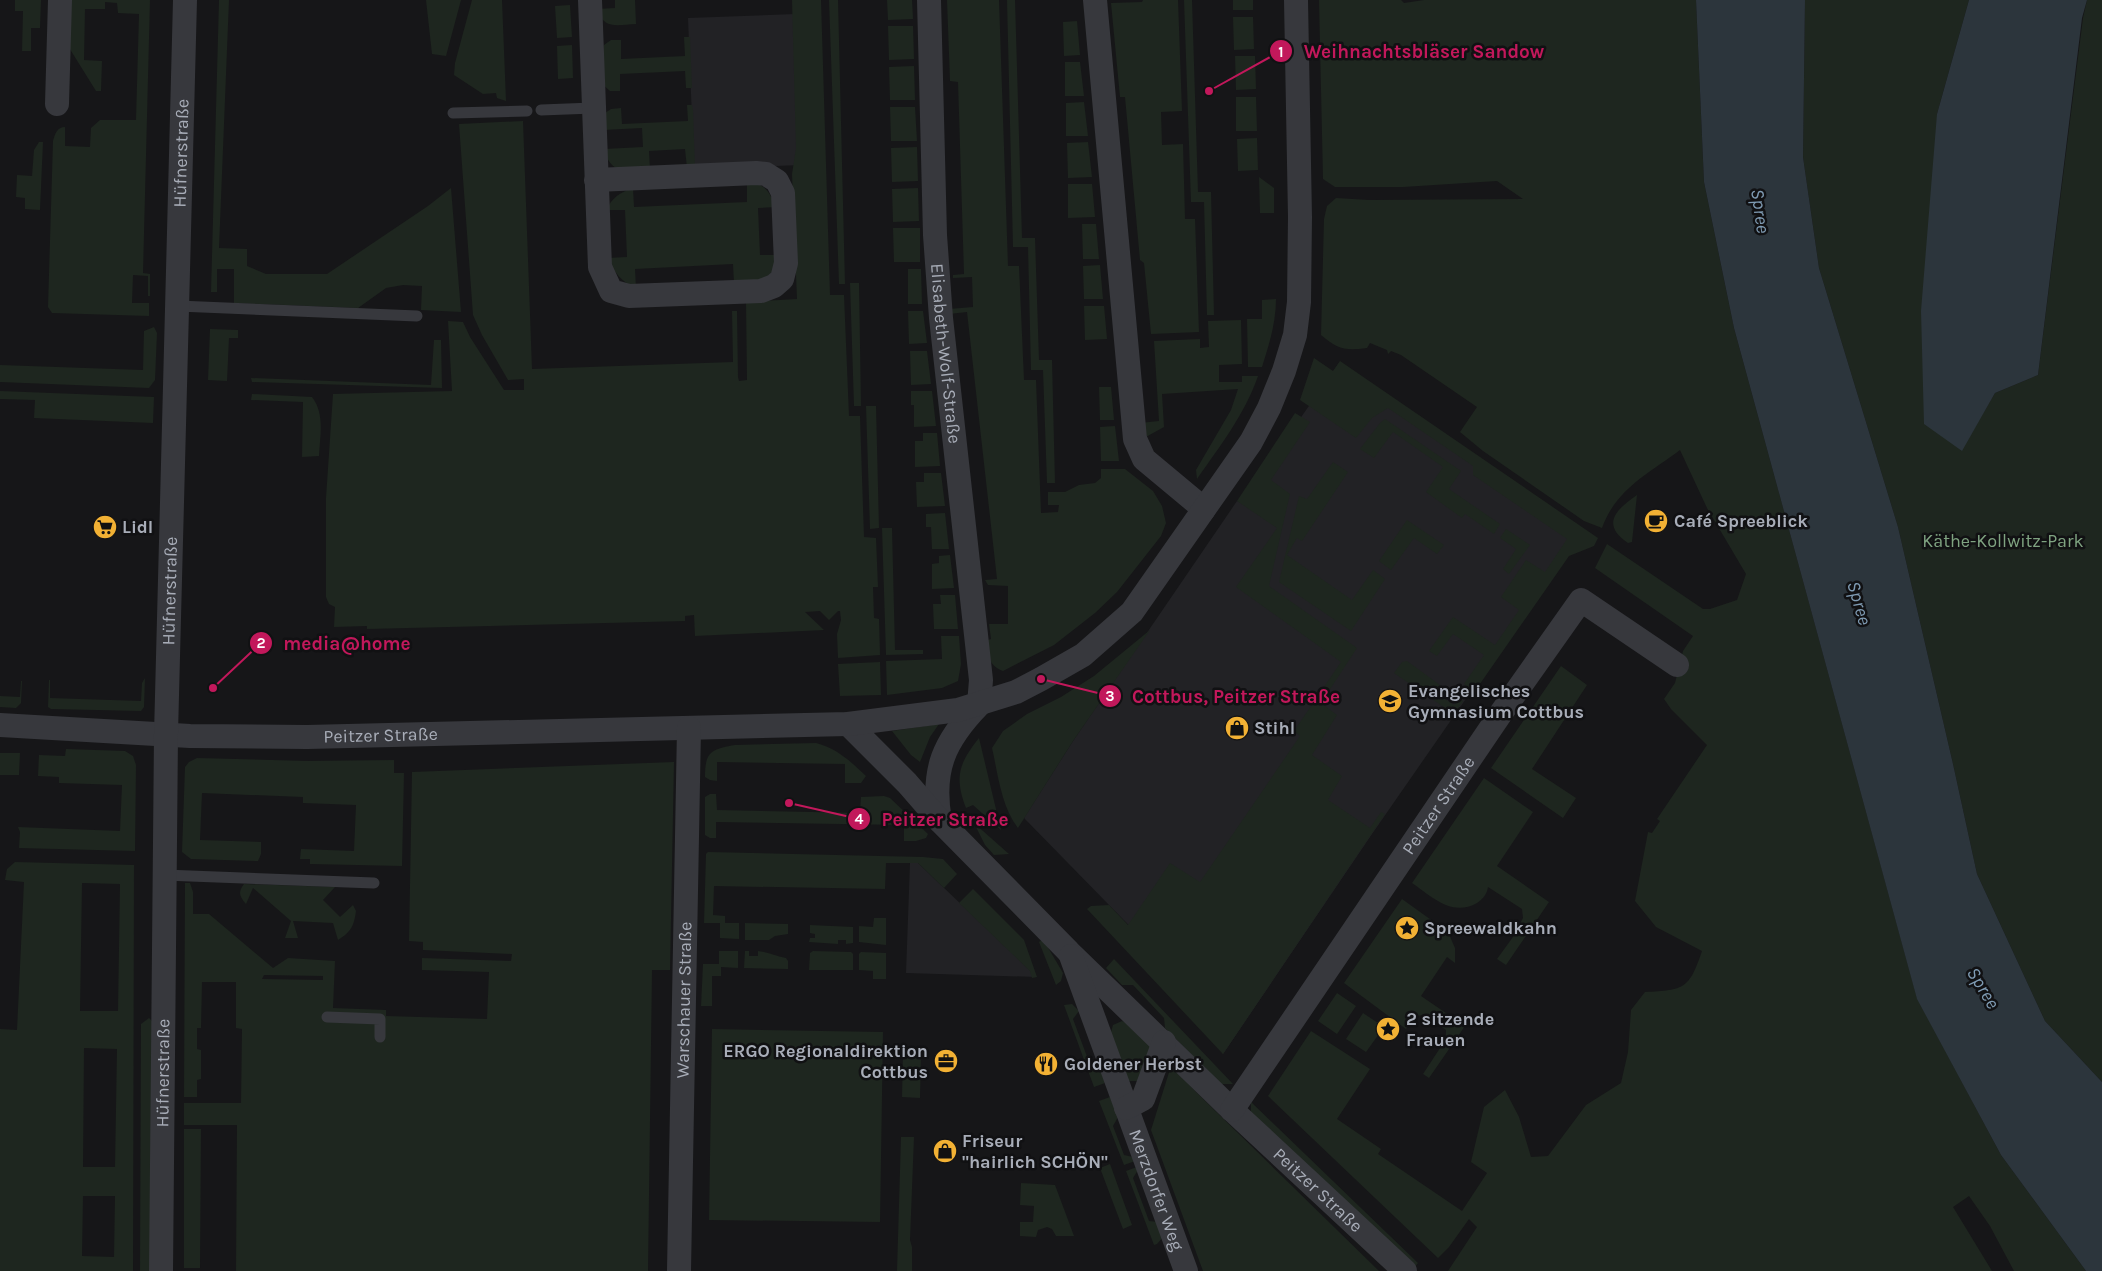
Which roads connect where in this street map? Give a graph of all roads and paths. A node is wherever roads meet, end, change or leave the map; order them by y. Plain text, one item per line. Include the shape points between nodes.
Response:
1 (60, 0) edge
2 (185, 0) edge
3 (590, 0) edge
4 (929, 0) edge
5 (1095, 0) edge
6 (1296, 0) edge
7 (57, 104) dead end
8 (594, 108) junction
9 (541, 110) dead end
10 (527, 111) dead end
11 (453, 113) dead end
12 (596, 180) junction
13 (178, 306) junction
14 (417, 316) dead end
15 (1204, 509) junction
16 (1677, 665) dead end
17 (979, 704) junction
18 (848, 724) junction
19 (0, 725) edge
20 (689, 728) junction
21 (166, 734) junction
22 (940, 821) junction
23 (164, 875) junction
24 (374, 883) dead end
25 (1069, 952) junction
26 (327, 1018) dead end
27 (380, 1037) dead end
28 (1164, 1042) junction
29 (1126, 1108) junction
30 (1232, 1110) junction
31 (161, 1271) edge
32 (679, 1271) edge
33 (1186, 1271) edge
34 (1405, 1271) edge

1 - 7 street
2 - 13 street, Hüfnerstraße
3 - 8 street
4 - 17 street, Elisabeth-Wolf-Straße via 935,235 941,318 981,680
5 - 15 street via 1135,439 1144,459
6 - 15 street via 1300,217 1299,302 1295,335 1270,408 1251,442
8 - 9 lane
8 - 12 street
10 - 11 lane
12 - 12 street via 600,267 611,291 628,296 761,291 774,286 782,278 786,263 784,193 777,181 766,174
13 - 14 lane
13 - 21 street, Hüfnerstraße
15 - 17 street via 1132,612 1083,655 1016,692
16 - 30 street, Peitzer Straße via 1581,600
17 - 18 street via 958,710
17 - 22 street via 959,726 945,753 936,798
18 - 20 street, Peitzer Straße
18 - 22 street, Peitzer Straße
19 - 21 street, Peitzer Straße
20 - 21 street, Peitzer Straße via 307,737
20 - 32 street, Warschauer Straße
21 - 23 street, Hüfnerstraße
22 - 25 street, Peitzer Straße
23 - 24 lane
23 - 31 street, Hüfnerstraße
25 - 28 street, Peitzer Straße
25 - 29 street, Merzdorfer Weg
26 - 27 lane via 380,1019
28 - 29 street, Merzdorfer Weg via 1143,1099
28 - 30 street, Peitzer Straße
29 - 33 street, Merzdorfer Weg
30 - 34 street, Peitzer Straße

